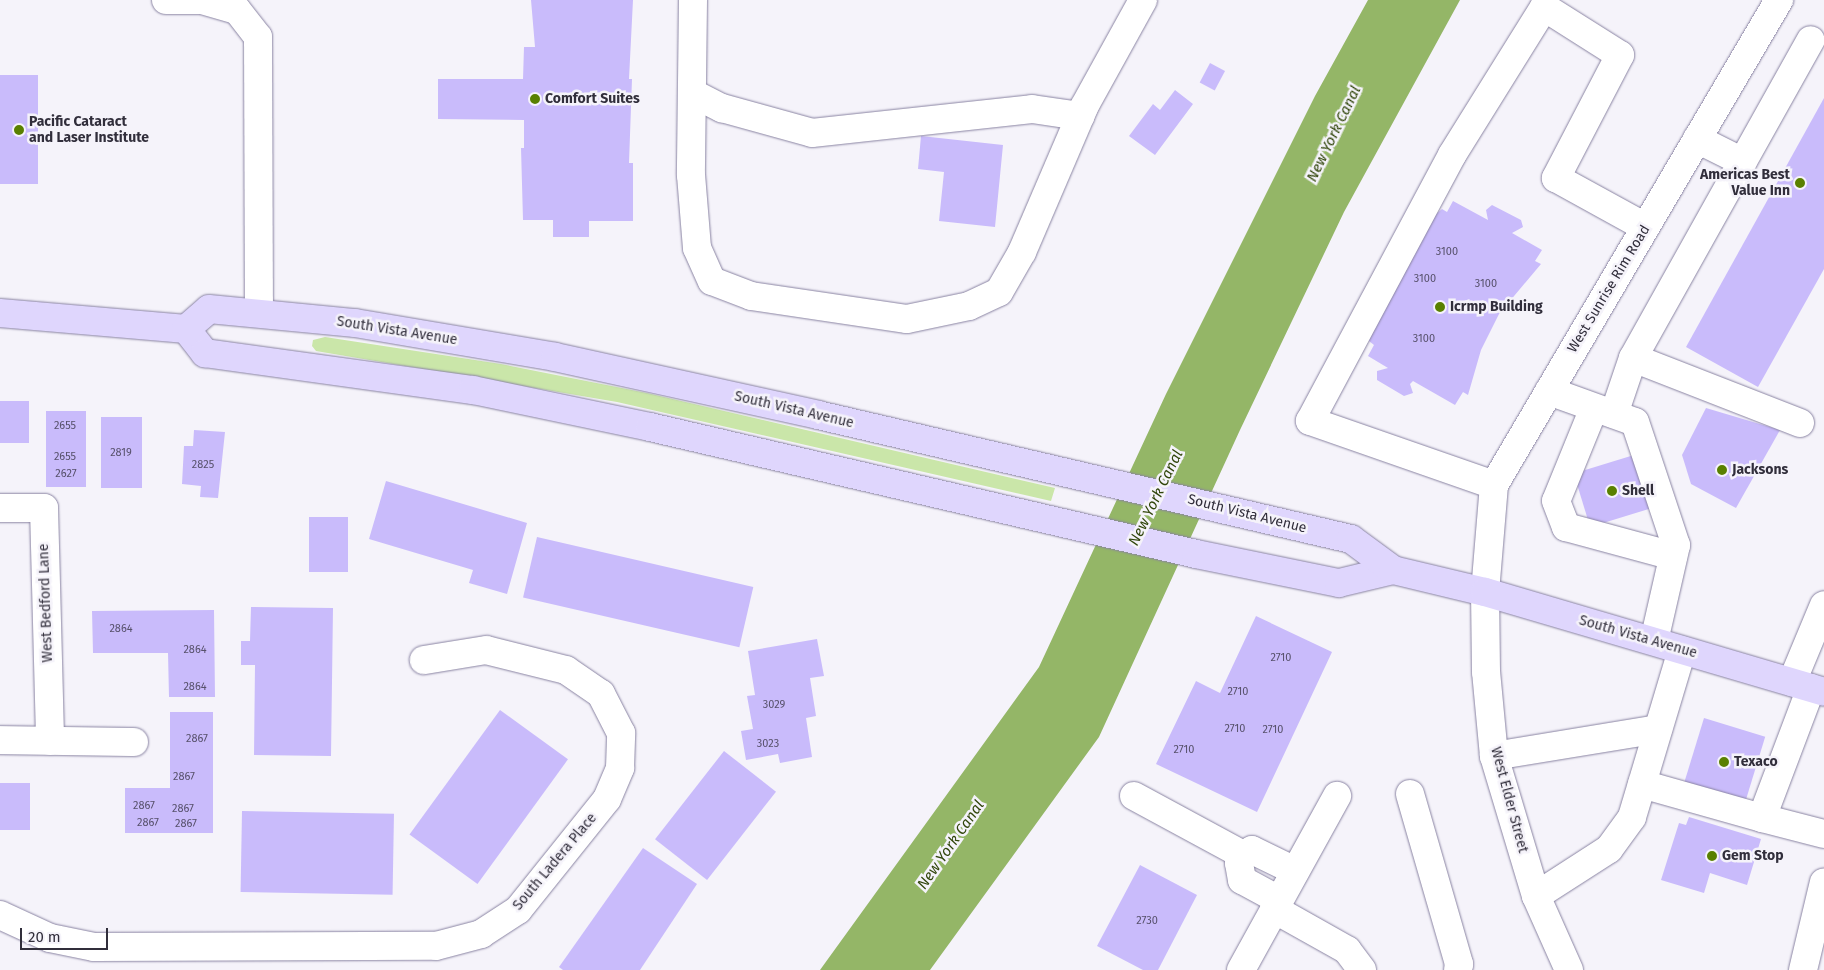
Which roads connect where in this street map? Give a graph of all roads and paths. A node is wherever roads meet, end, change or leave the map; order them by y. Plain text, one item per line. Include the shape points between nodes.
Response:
1 (166, 0) edge
2 (693, 0) edge
3 (1143, 0) edge
4 (1779, 0) edge
5 (1811, 40) dead end
6 (692, 93) junction
7 (1080, 116) junction
8 (1697, 139) junction
9 (1742, 162) junction
10 (1645, 227) junction
11 (0, 312) edge
12 (259, 313) junction
13 (186, 328) junction
14 (1633, 358) junction
15 (1549, 391) junction
16 (1604, 411) junction
17 (1800, 423) dead end
18 (1494, 485) junction
19 (0, 508) edge
20 (1673, 556) junction
21 (1393, 570) junction
22 (1485, 592) junction
23 (1824, 605) edge
24 (1654, 642) junction
25 (1682, 650) junction
26 (424, 660) dead end
27 (1809, 687) edge
28 (1658, 729) junction
29 (0, 740) edge
30 (50, 741) junction
31 (134, 742) dead end
32 (1494, 756) junction
33 (1642, 784) junction
34 (1410, 794) dead end
35 (1134, 796) dead end
36 (1337, 796) dead end
37 (1762, 818) junction
38 (1824, 834) edge
39 (1243, 855) junction
40 (1295, 871) junction
41 (1824, 882) edge
42 (1536, 896) junction
43 (1277, 905) junction
44 (0, 915) edge
45 (1241, 970) edge
46 (1362, 970) edge
47 (1458, 970) edge
48 (1569, 970) edge
49 (1803, 970) edge

1 - 12 street via 202,0 237,10 258,37
2 - 6 street
3 - 7 street
4 - 8 street, West Sunrise Rim Road
5 - 9 street
6 - 7 street via 722,108 812,132 1032,109
6 - 7 street via 691,175 696,248 712,282 751,296 907,319 969,306 1000,292 1022,252
8 - 9 street
8 - 10 street, West Sunrise Rim Road
9 - 14 street
10 - 15 street, West Sunrise Rim Road
10 - 18 street via 1556,178 1620,55 1544,7 1452,155 1310,421
11 - 13 main road
12 - 13 main road, South Vista Avenue via 209,309
12 - 21 main road, South Vista Avenue via 354,323 556,357 1103,480 1351,539
13 - 21 main road, South Vista Avenue via 205,353 473,390 650,427 1196,554 1339,583
14 - 16 street
14 - 17 street
15 - 16 street
15 - 18 street, West Sunrise Rim Road
16 - 20 street via 1635,422 1676,545
16 - 20 street via 1556,501 1566,527
18 - 22 street, West Sunrise Rim Road
19 - 30 street, West Bedford Lane via 44,508
20 - 24 street
21 - 22 main road, South Vista Avenue
22 - 24 main road, South Vista Avenue
22 - 32 street, West Elder Street via 1486,672
23 - 27 street
24 - 25 main road, South Vista Avenue
25 - 27 main road, South Vista Avenue
25 - 28 street
26 - 44 street, South Ladera Place via 486,650 566,670 601,694 621,733 620,768 607,799 518,910 481,934 436,946 94,947 50,938
27 - 37 street
28 - 32 street
28 - 33 street
29 - 30 street
30 - 31 street
32 - 42 street, West Elder Street
33 - 37 street
33 - 42 street via 1632,817 1609,849
34 - 47 street via 1459,964
35 - 39 street
36 - 40 street
37 - 38 street
39 - 40 street via 1252,850
39 - 43 street via 1239,864 1242,880
40 - 43 street
41 - 49 street
42 - 48 street, West Elder Street
43 - 45 street
43 - 46 street via 1347,950

